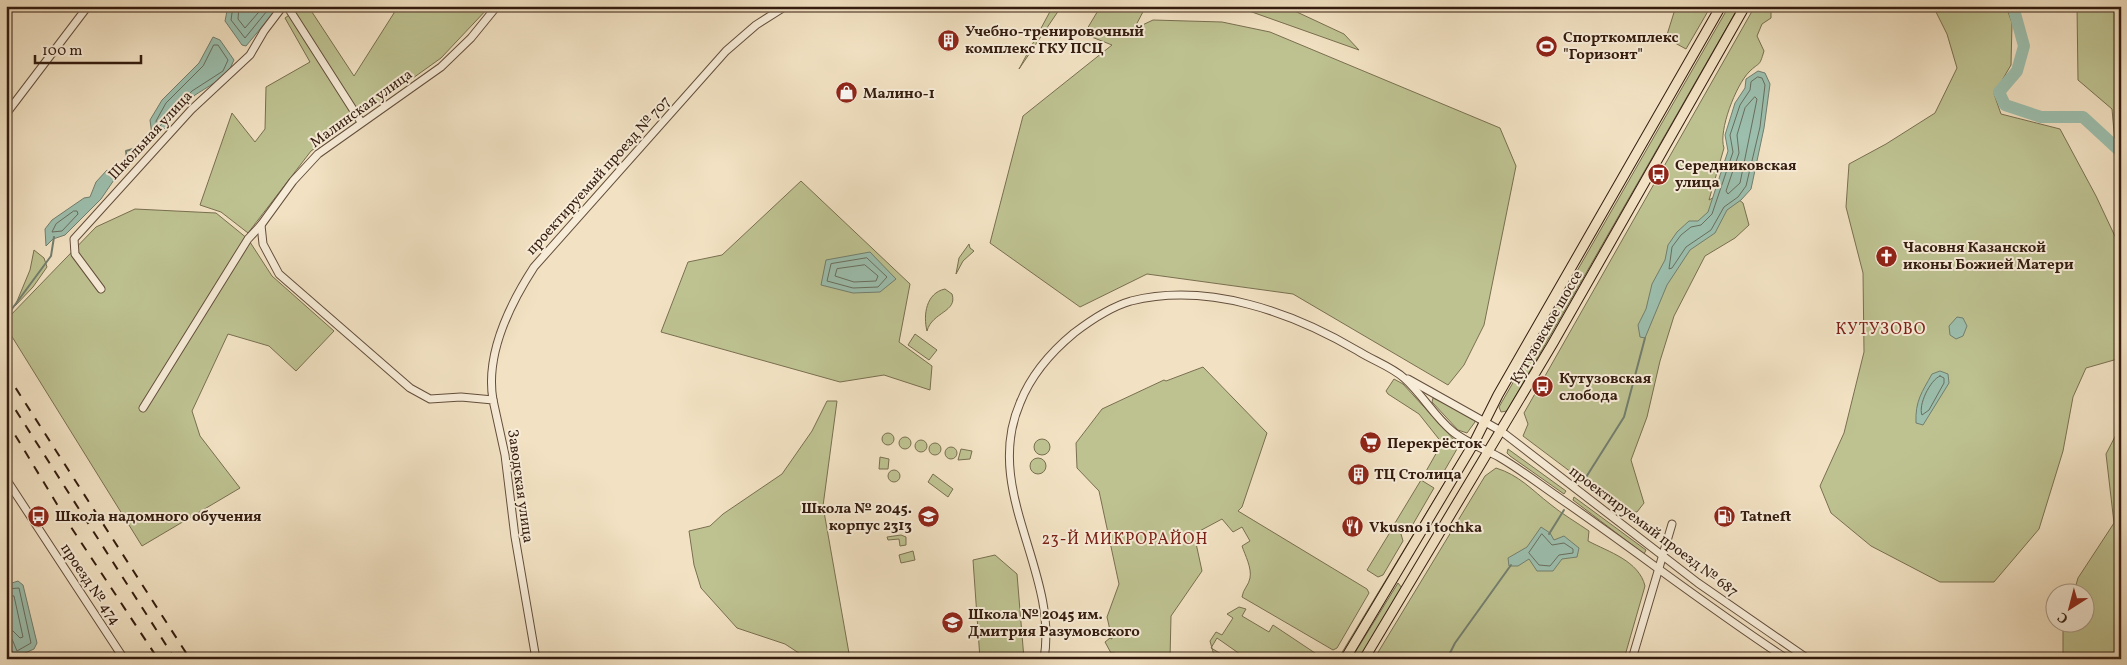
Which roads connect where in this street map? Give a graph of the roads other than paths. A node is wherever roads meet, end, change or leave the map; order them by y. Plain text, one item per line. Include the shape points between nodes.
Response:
1 (88, 6) edge
2 (283, 6) edge
3 (288, 6) edge
4 (497, 6) edge
5 (786, 6) edge
6 (1721, 6) edge
7 (1745, 6) edge
8 (6, 114) edge
9 (361, 122) junction
10 (260, 225) junction
11 (102, 289) dead end
12 (1403, 377) junction
13 (493, 400) junction
14 (143, 408) dead end
15 (1485, 422) junction
16 (1500, 432) junction
17 (1474, 444) junction
18 (1489, 452) junction
19 (6, 479) edge
20 (1672, 524) dead end
21 (1663, 554) junction
22 (1659, 569) junction
23 (124, 659) edge
24 (536, 659) edge
25 (1044, 659) edge
26 (1345, 659) edge
27 (1364, 659) edge
28 (1632, 659) edge
29 (1787, 659) edge
30 (1808, 659) edge

1 - 8 street
2 - 11 street, Школьная улица via 250,55 191,110 74,239 75,254
3 - 9 street
4 - 9 street, Малинская улица via 441,67
5 - 13 street, проектируемый проезд № 707 via 756,25 726,51 534,267 518,293 499,340 491,387
6 - 15 main road, Кутузовское шоссе
7 - 16 main road, Кутузовское шоссе
9 - 10 street, Малинская улица via 318,154
10 - 13 street via 263,244 280,274 410,388 430,400 461,397
10 - 14 street, Малинская улица via 248,239
12 - 15 street, проектируемый проезд № 687
12 - 17 street, проектируемый проезд № 687 via 1453,432
12 - 25 street, проектируемый проезд № 687 via 1333,336 1287,317 1244,304 1192,295 1163,295 1130,302 1102,314 1065,340 1048,356 1019,403 1009,464 1012,494 1039,579 1046,621
13 - 24 street, Заводская улица via 505,455 514,531
15 - 16 street, проектируемый проезд № 687
15 - 17 main road, Кутузовское шоссе
16 - 18 main road, Кутузовское шоссе
16 - 21 street, проектируемый проезд № 687
17 - 18 street, проектируемый проезд № 687
17 - 26 main road, Кутузовское шоссе
18 - 22 street, проектируемый проезд № 687
18 - 27 main road, Кутузовское шоссе
19 - 23 street, проезд № 474
20 - 21 street
21 - 22 street
21 - 30 street, проектируемый проезд № 687 via 1731,607
22 - 28 street
22 - 29 street, проектируемый проезд № 687

